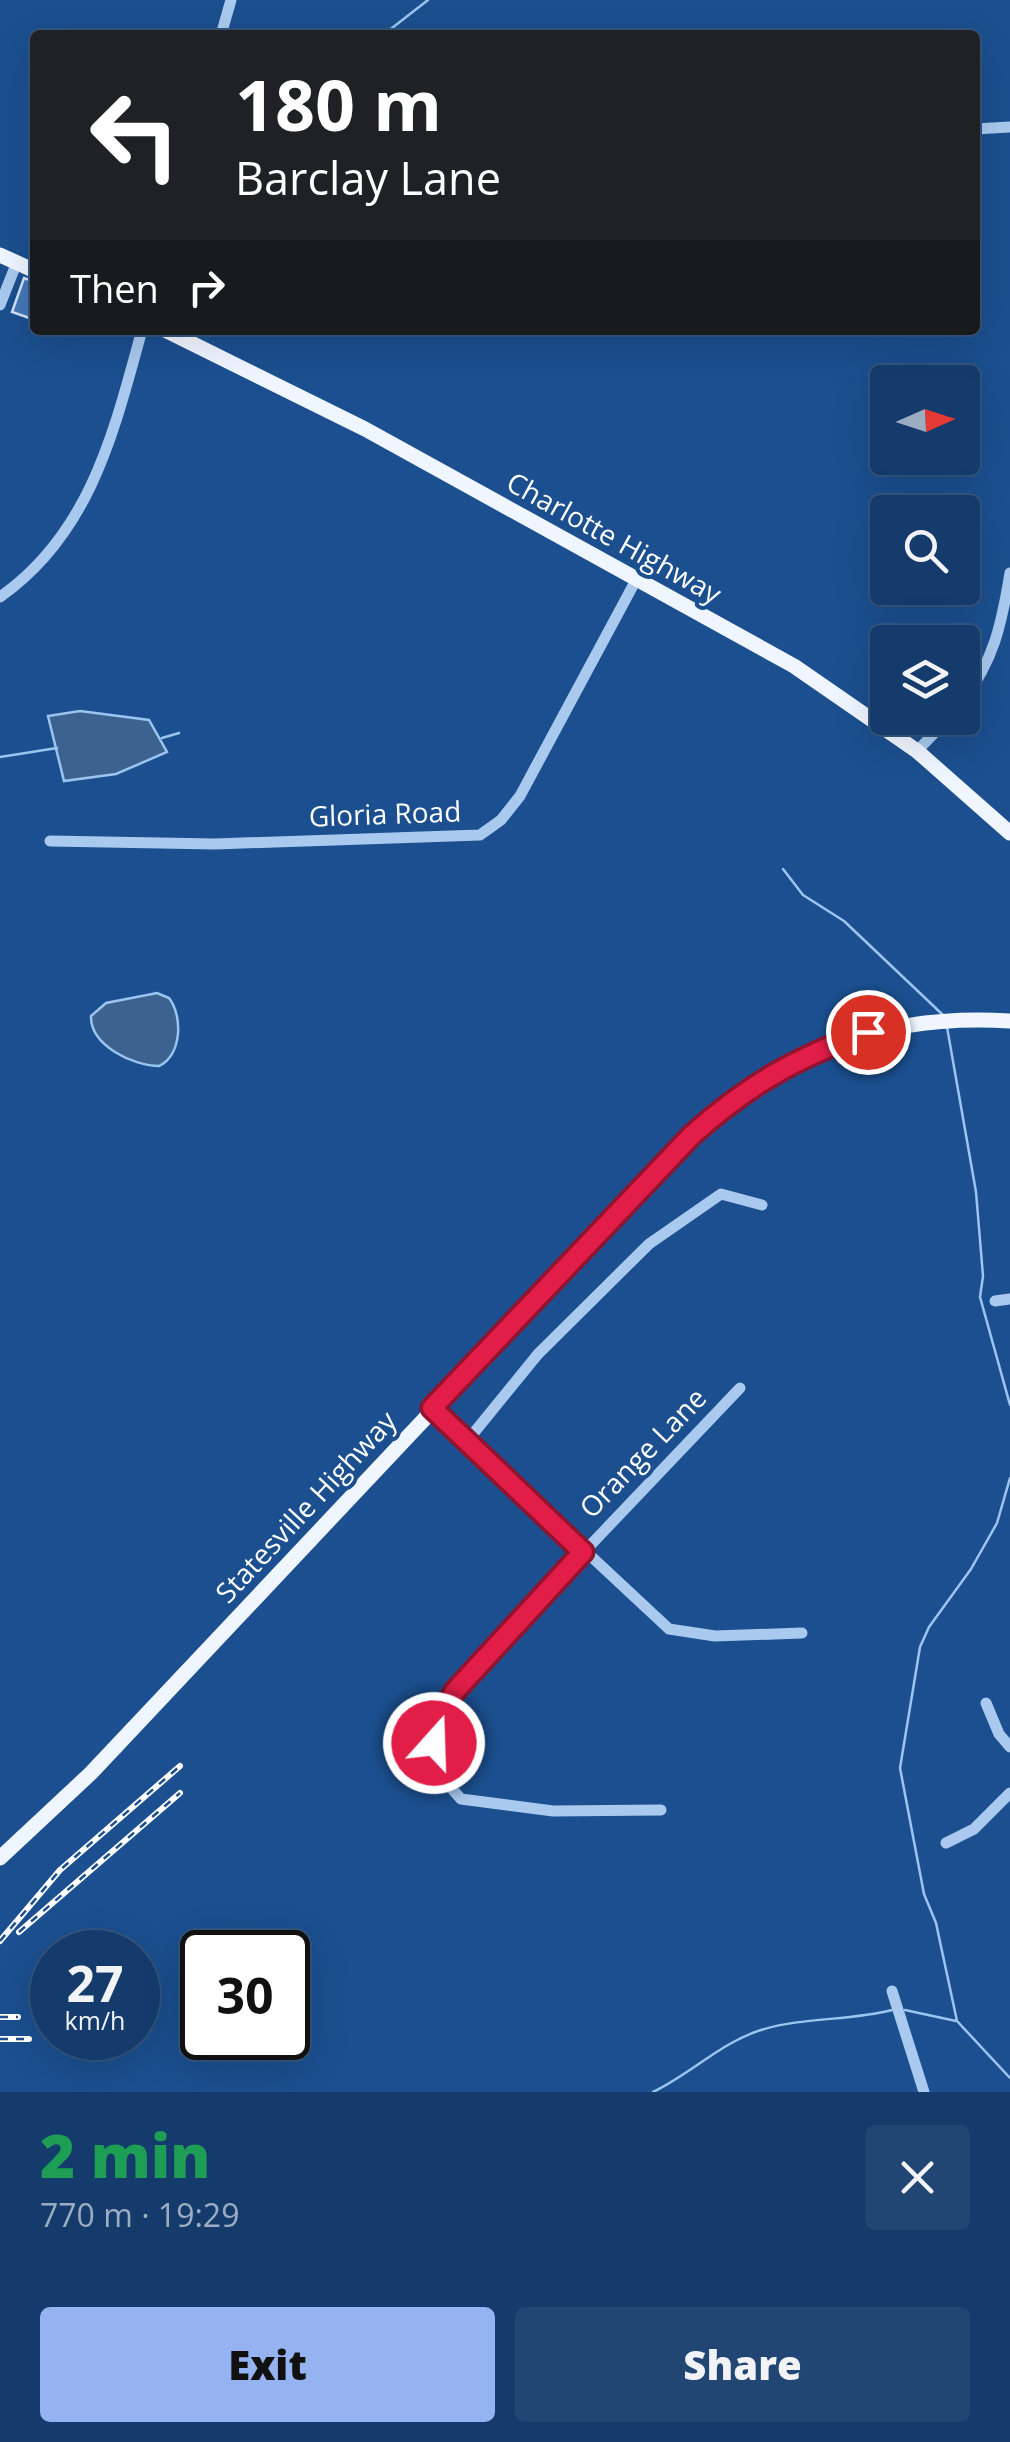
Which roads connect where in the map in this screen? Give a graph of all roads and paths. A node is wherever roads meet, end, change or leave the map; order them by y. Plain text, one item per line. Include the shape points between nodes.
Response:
1 (231, 0) edge
2 (222, 30) edge
3 (1010, 127) edge
4 (980, 129) edge
5 (0, 256) edge
6 (17, 262) junction
7 (30, 268) edge
8 (0, 306) edge
9 (141, 335) edge
10 (175, 335) edge
11 (1010, 573) edge
12 (636, 580) junction
13 (0, 598) edge
14 (980, 679) edge
15 (933, 735) edge
16 (917, 751) junction
17 (1010, 833) edge
18 (50, 841) dead end
19 (1010, 1021) edge
20 (762, 1205) dead end
21 (1010, 1299) edge
22 (996, 1301) dead end
23 (740, 1388) dead end
24 (432, 1408) junction
25 (468, 1440) junction
26 (583, 1552) junction
27 (802, 1634) dead end
28 (986, 1703) dead end
29 (1010, 1747) edge
30 (1010, 1793) edge
31 (661, 1810) dead end
32 (946, 1844) dead end
33 (0, 1858) edge
34 (892, 1991) dead end
35 (924, 2092) edge

1 - 2 street
3 - 4 street
5 - 6 main road
6 - 7 main road
6 - 8 street
9 - 13 street via 86,502 42,562
10 - 12 main road, Charlotte Highway via 365,430
11 - 14 street via 996,646
12 - 16 main road, Charlotte Highway via 816,680
12 - 18 street, Gloria Road via 520,796 480,835 215,844
15 - 16 street
16 - 17 main road, Charlotte Highway
19 - 24 main road, Statesville Highway via 919,1022 868,1032 773,1072 692,1135
20 - 25 street via 721,1194 648,1244 538,1354
21 - 22 street
23 - 26 street, Orange Lane
24 - 25 street
24 - 33 main road, Statesville Highway via 91,1774
25 - 26 street
26 - 27 street via 670,1629 714,1636
26 - 31 street, Orange Lane via 455,1691 437,1728 436,1771 450,1792 474,1802 553,1812
28 - 29 street
30 - 32 street via 974,1829
34 - 35 street

